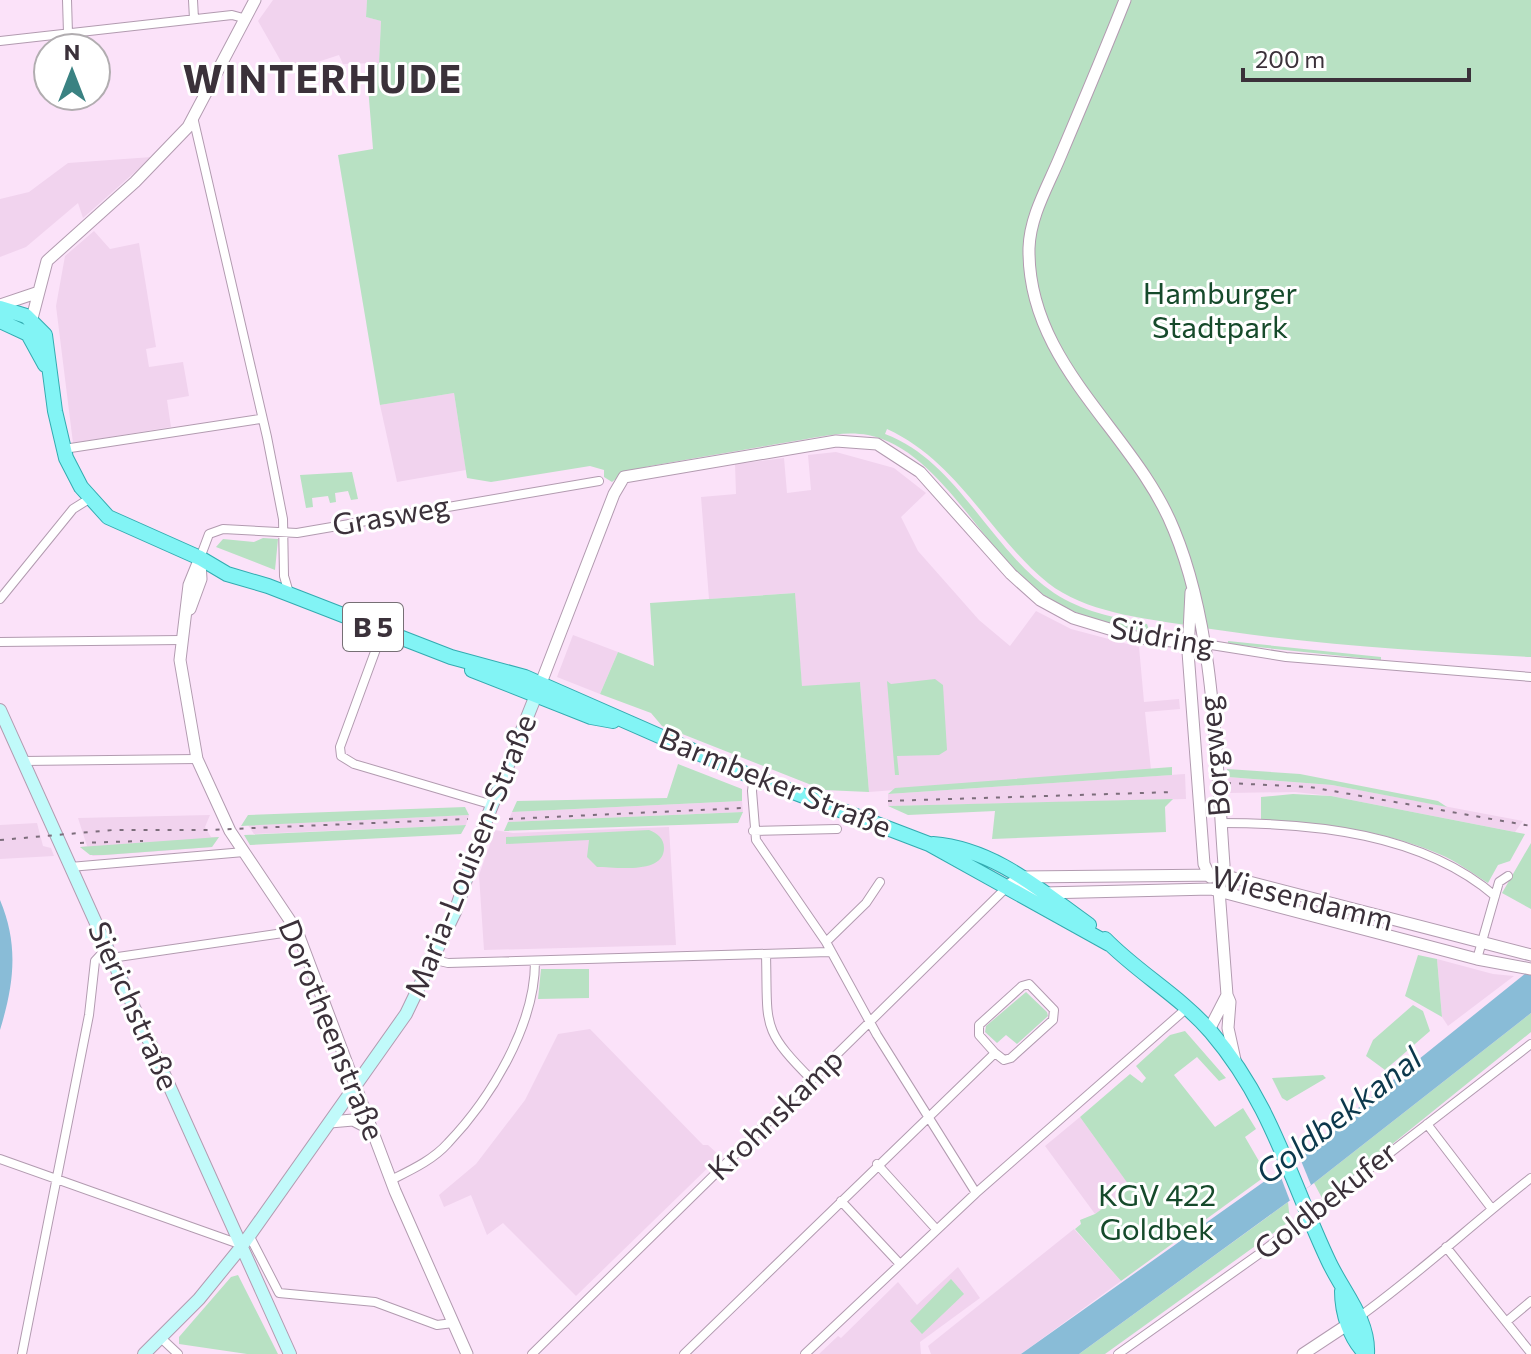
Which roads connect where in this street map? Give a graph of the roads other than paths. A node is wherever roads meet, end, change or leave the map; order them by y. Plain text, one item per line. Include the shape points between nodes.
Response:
1 (67, 0) edge
2 (193, 0) edge
3 (255, 0) edge
4 (1125, 0) edge
5 (243, 18) junction
6 (194, 19) junction
7 (68, 32) edge
8 (77, 32) edge
9 (32, 37) edge
10 (0, 41) edge
11 (193, 117) junction
12 (0, 306) edge
13 (33, 314) junction
14 (0, 318) edge
15 (260, 419) junction
16 (64, 449) junction
17 (624, 477) joint
18 (599, 481) dead end
19 (89, 499) junction
20 (284, 533) junction
21 (200, 558) junction
22 (1191, 583) junction
23 (289, 595) junction
24 (0, 599) edge
25 (383, 630) junction
26 (181, 640) junction
27 (0, 642) edge
28 (1187, 643) junction
29 (1205, 644) junction
30 (1207, 663) junction
31 (1188, 664) junction
32 (1531, 677) edge
33 (539, 689) junction
34 (0, 710) edge
35 (197, 759) junction
36 (23, 761) junction
37 (754, 777) junction
38 (493, 805) junction
39 (1220, 823) junction
40 (837, 829) dead end
41 (753, 831) junction
42 (1202, 850) junction
43 (1223, 850) junction
44 (244, 852) junction
45 (70, 867) junction
46 (1208, 874) junction
47 (1222, 875) junction
48 (1508, 876) dead end
49 (1015, 881) junction
50 (880, 882) dead end
51 (1219, 890) junction
52 (1079, 892) junction
53 (1043, 893) junction
54 (1495, 896) junction
55 (1070, 912) junction
56 (297, 931) junction
57 (1109, 944) junction
58 (1483, 945) junction
59 (827, 947) junction
60 (109, 953) junction
61 (766, 955) junction
62 (1531, 955) edge
63 (1477, 959) junction
64 (435, 960) junction
65 (535, 962) junction
66 (1528, 968) edge
67 (1227, 995) junction
68 (1187, 1008) junction
69 (871, 1021) junction
70 (1209, 1030) junction
71 (1531, 1044) edge
72 (995, 1053) junction
73 (1236, 1064) junction
74 (812, 1080) junction
75 (356, 1085) junction
76 (927, 1116) junction
77 (330, 1122) junction
78 (1427, 1124) junction
79 (372, 1131) junction
80 (0, 1159) edge
81 (877, 1164) junction
82 (55, 1178) junction
83 (1531, 1178) edge
84 (391, 1180) junction
85 (976, 1193) junction
86 (841, 1201) junction
87 (1492, 1209) junction
88 (1310, 1215) junction
89 (936, 1229) junction
90 (246, 1240) junction
91 (1446, 1247) junction
92 (899, 1263) junction
93 (271, 1283) junction
94 (1531, 1301) edge
95 (266, 1302) junction
96 (1354, 1321) junction
97 (1506, 1322) junction
98 (453, 1323) junction
99 (161, 1338) junction
100 (1531, 1353) edge
101 (22, 1354) edge
102 (144, 1354) edge
103 (178, 1354) edge
104 (290, 1354) edge
105 (467, 1354) edge
106 (532, 1354) edge
107 (684, 1354) edge
108 (805, 1354) edge
109 (1118, 1354) edge
110 (1303, 1354) edge
111 (1366, 1354) edge

1 - 7 street
2 - 6 street
3 - 5 street
4 - 22 street, Borgweg via 1035,216 1029,256 1052,341 1072,379 1167,512
5 - 6 street
5 - 11 street
6 - 8 street
9 - 10 street
11 - 13 street via 160,158 47,261
11 - 15 street
12 - 13 main road
12 - 13 street
13 - 14 street
13 - 14 main road via 16,325
13 - 16 main road, Barmbeker Straße / B 5
15 - 16 street
15 - 20 street
16 - 19 main road, Barmbeker Straße / B 5
17 - 28 street, Südring via 836,441 863,441 886,448 920,472 1040,600 1073,618 1121,633
17 - 33 street, Maria-Louisen-Straße
18 - 20 street, Grasweg
19 - 21 main road, Barmbeker Straße / B 5 via 108,517
19 - 24 street via 73,509
20 - 21 street, Grasweg via 215,531
20 - 23 street
21 - 23 main road, Barmbeker Straße / B 5 via 230,565
21 - 26 street, Dorotheenstraße via 191,575
22 - 28 street, Borgweg
22 - 29 street, Borgweg
23 - 25 main road, Barmbeker Straße / B 5
25 - 33 main road, Barmbeker Straße / B 5
25 - 38 street via 341,756
26 - 27 street
26 - 35 street, Dorotheenstraße via 184,701
28 - 29 street, Südring
28 - 31 street, Borgweg
29 - 30 street, Borgweg
29 - 32 street, Südring via 1314,660
30 - 31 street, Borgweg via 1194,658
30 - 39 street, Borgweg
31 - 42 street, Borgweg
33 - 37 main road, Barmbeker Straße / B 5 via 591,717 621,722
33 - 38 main road, Maria-Louisen-Straße
34 - 36 main road, Sierichstraße
35 - 36 street
35 - 44 street, Dorotheenstraße via 208,790
36 - 45 main road, Sierichstraße
37 - 41 street
37 - 49 main road, Barmbeker Straße / B 5 via 929,844 973,851
38 - 64 main road, Maria-Louisen-Straße
39 - 43 street, Borgweg
39 - 54 street via 1310,826 1372,839 1446,863
40 - 41 street
41 - 59 street
42 - 43 street, Borgweg via 1214,855
42 - 46 street, Borgweg
43 - 47 street, Borgweg
44 - 45 street
44 - 56 street, Dorotheenstraße
45 - 60 main road, Sierichstraße
46 - 47 street, Wiesendamm
46 - 49 street, Wiesendamm
46 - 51 street, Borgweg
47 - 51 street, Borgweg
47 - 58 street, Wiesendamm
48 - 54 street via 1499,882
49 - 53 main road, Barmbeker Straße / B 5
49 - 57 main road, Barmbeker Straße / B 5 via 1088,935
49 - 69 street, Krohnskamp
50 - 59 street
51 - 52 street, Wiesendamm
51 - 63 street, Wiesendamm
51 - 67 street, Borgweg
52 - 53 street, Wiesendamm
52 - 55 street via 1071,899
53 - 55 main road, Barmbeker Straße / B 5
54 - 58 street
55 - 57 main road, Barmbeker Straße / B 5
56 - 60 street
56 - 75 street, Dorotheenstraße
57 - 68 main road, Barmbeker Straße / B 5
58 - 62 street, Wiesendamm
58 - 63 street
59 - 61 street
59 - 69 street
60 - 82 street via 95,961
60 - 90 main road, Sierichstraße
61 - 65 street
61 - 74 street via 770,1030
63 - 66 street, Wiesendamm
64 - 65 street
64 - 75 main road, Maria-Louisen-Straße via 406,1014
65 - 84 street via 533,992 520,1031 477,1107 447,1144
67 - 70 street
67 - 73 street, Borgweg
68 - 70 main road, Barmbeker Straße / B 5
68 - 85 street
69 - 74 street, Krohnskamp
69 - 76 street
70 - 73 main road, Barmbeker Straße / B 5
71 - 78 street, Goldbekufer
72 - 72 street via 1011,1058 1054,1017 1054,1010 1029,984 979,1025 979,1035
72 - 76 street
73 - 88 main road, Barmbeker Straße / B 5 via 1268,1116
74 - 106 street, Krohnskamp
75 - 77 main road, Maria-Louisen-Straße
75 - 79 street, Dorotheenstraße
76 - 81 street
76 - 85 street
77 - 79 street via 353,1120
77 - 90 main road, Maria-Louisen-Straße
78 - 87 street
78 - 88 street, Goldbekufer
79 - 84 street, Dorotheenstraße
80 - 82 street
81 - 86 street
81 - 89 street
82 - 90 street
82 - 101 street
83 - 87 street
84 - 98 street, Dorotheenstraße
85 - 89 street
86 - 92 street
86 - 107 street
87 - 91 street
88 - 96 main road, Barmbeker Straße / B 5
88 - 109 street, Goldbekufer
89 - 92 street
90 - 93 street, Sierichstraße
90 - 95 main road, Sierichstraße
90 - 99 main road, Maria-Louisen-Straße
91 - 96 street
91 - 97 street
92 - 108 street
93 - 95 street
93 - 98 street via 283,1294 375,1302 437,1325
94 - 97 street
95 - 104 main road, Sierichstraße
96 - 110 street
96 - 111 main road, Barmbeker Straße / B 5 via 1355,1343
97 - 100 street
98 - 105 street, Dorotheenstraße
99 - 102 main road, Maria-Louisen-Straße
99 - 103 street

